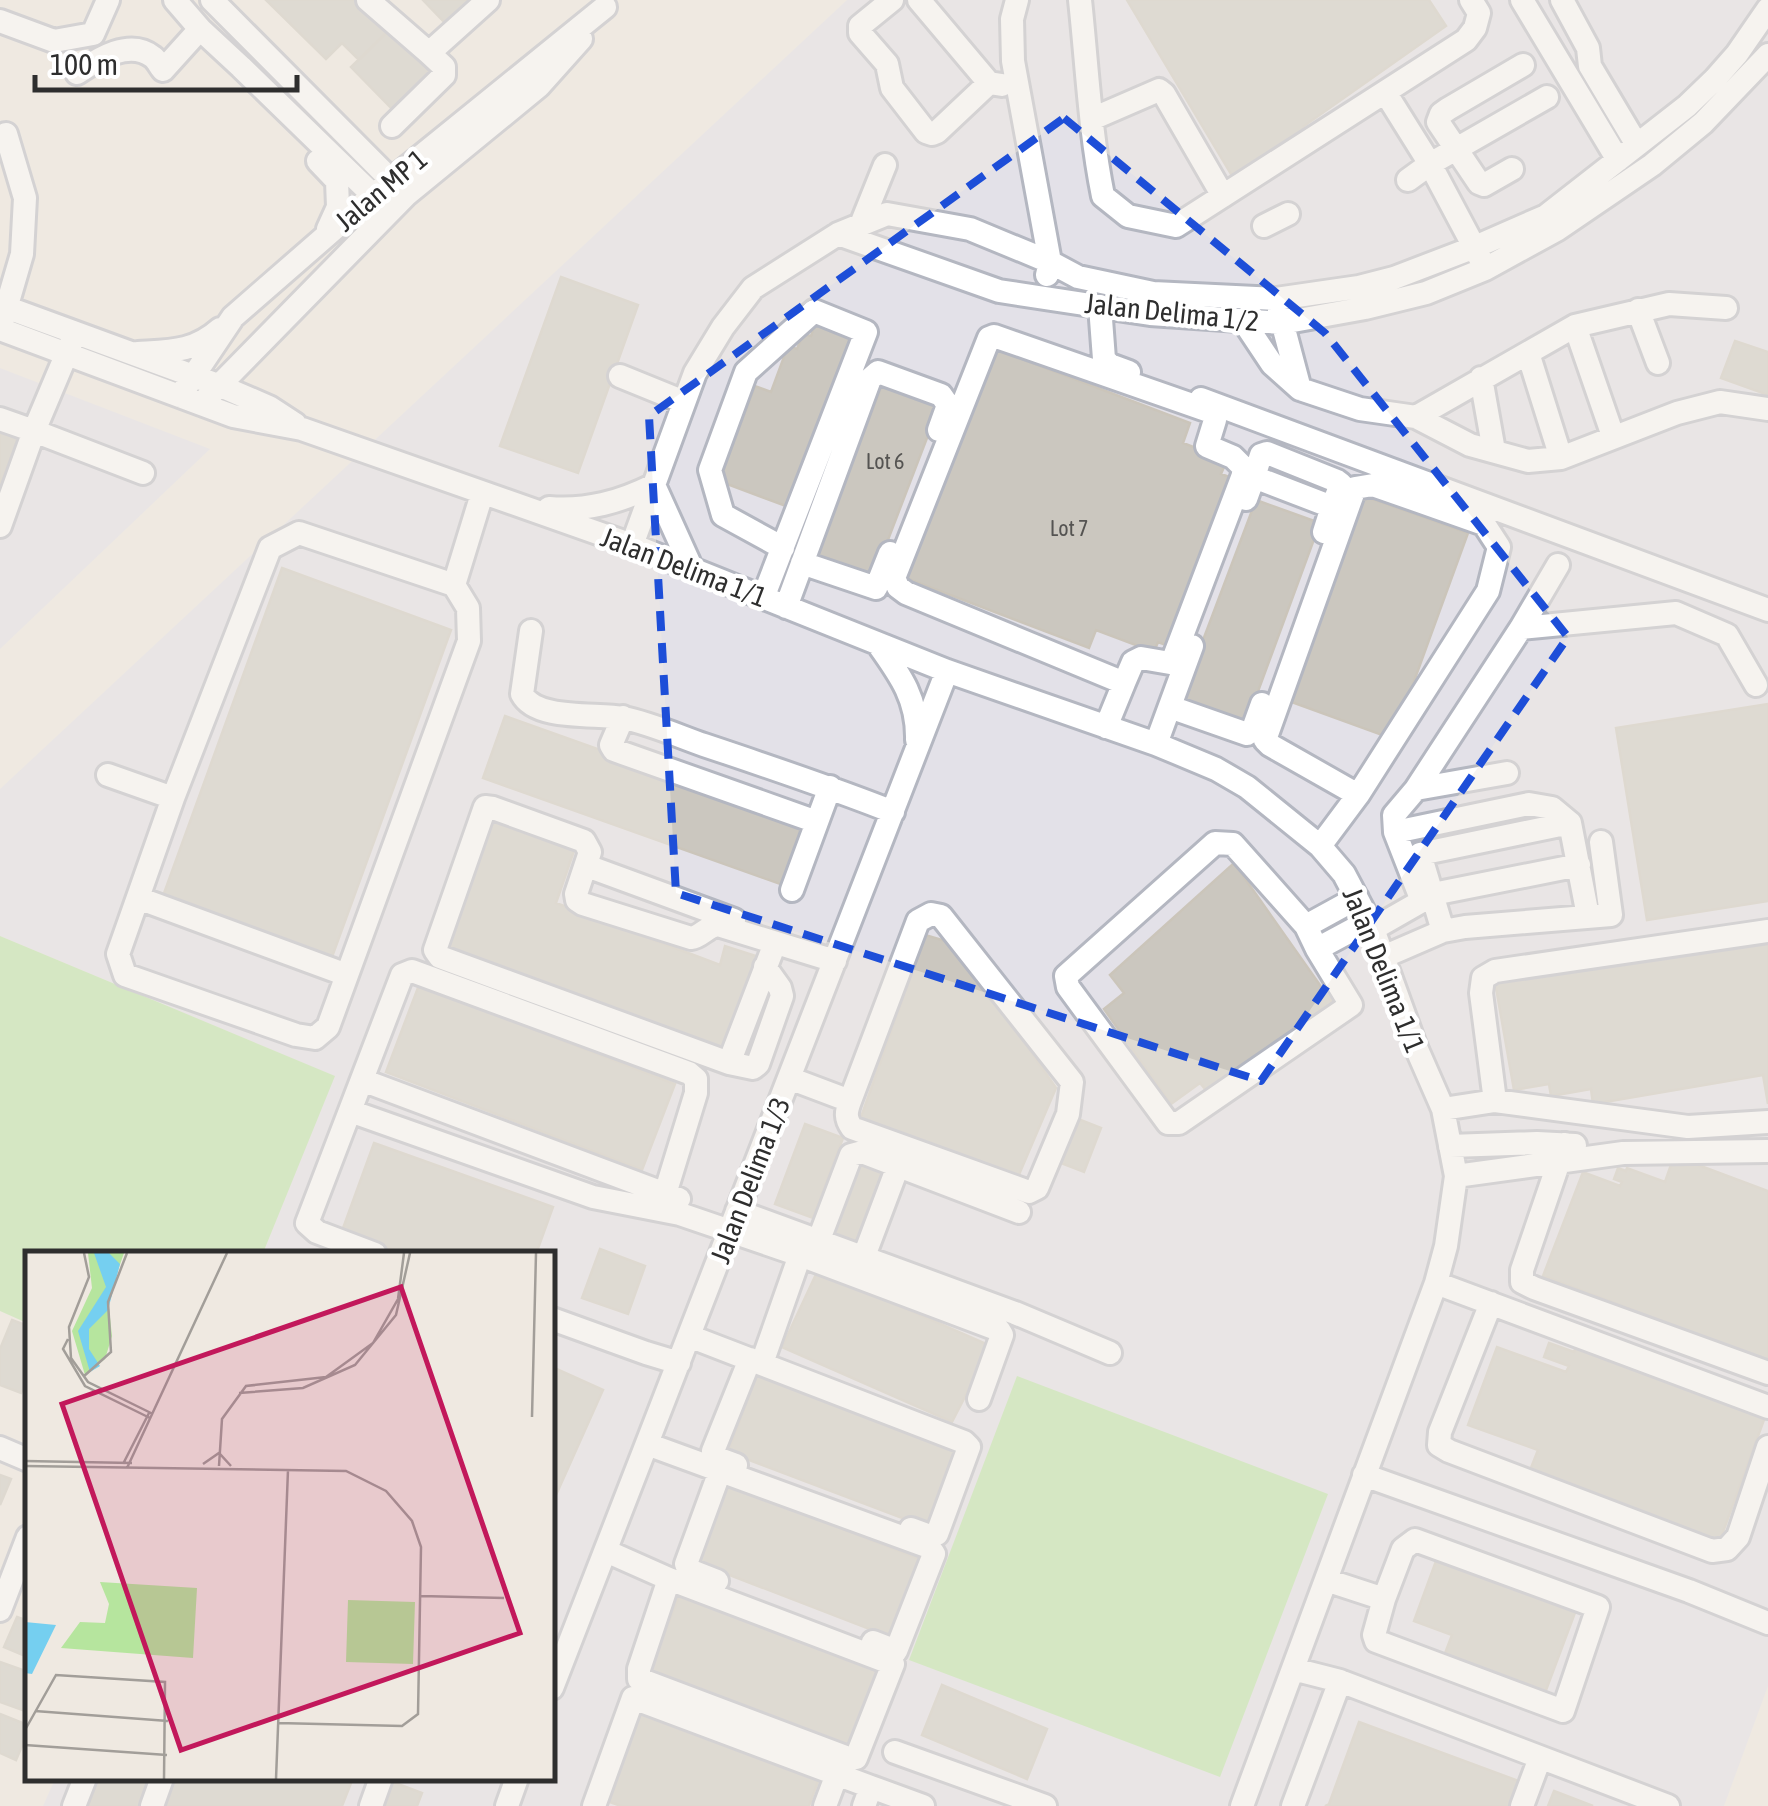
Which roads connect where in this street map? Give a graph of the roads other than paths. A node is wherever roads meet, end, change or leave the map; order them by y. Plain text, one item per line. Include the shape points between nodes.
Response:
1 (108, 0) edge
2 (175, 0) edge
3 (212, 0) edge
4 (368, 0) edge
5 (387, 0) edge
6 (488, 0) edge
7 (892, 0) edge
8 (919, 0) edge
9 (1017, 0) edge
10 (1080, 0) edge
11 (1471, 0) edge
12 (1522, 0) edge
13 (608, 3) edge
14 (1572, 4) edge
15 (1765, 19) edge
16 (0, 21) edge
17 (200, 30) junction
18 (433, 49) junction
19 (1757, 63) edge
20 (1523, 64) dead end
21 (242, 67) junction
22 (77, 74) dead end
23 (989, 83) junction
24 (1018, 88) junction
25 (1385, 92) junction
26 (1546, 98) dead end
27 (1695, 114) junction
28 (1092, 119) junction
29 (392, 126) dead end
30 (6, 134) dead end
31 (1637, 145) junction
32 (1456, 150) junction
33 (1618, 160) junction
34 (1430, 164) junction
35 (885, 165) dead end
36 (1512, 169) dead end
37 (1408, 180) dead end
38 (390, 195) junction
39 (1223, 196) junction
40 (1288, 214) dead end
41 (1264, 226) dead end
42 (851, 233) junction
43 (321, 240) junction
44 (1480, 258) junction
45 (1050, 262) junction
46 (1042, 298) junction
47 (1276, 299) junction
48 (1100, 306) junction
49 (1726, 308) dead end
50 (1638, 310) junction
51 (2, 317) edge
52 (233, 317) junction
53 (1244, 322) junction
54 (1282, 322) junction
55 (1575, 326) junction
56 (71, 343) junction
57 (1528, 352) junction
58 (130, 353) junction
59 (247, 354) junction
60 (1658, 363) dead end
61 (620, 376) dead end
62 (1481, 378) junction
63 (218, 385) junction
64 (1300, 389) junction
65 (191, 392) junction
66 (684, 402) junction
67 (269, 406) junction
68 (1768, 409) edge
69 (1416, 417) junction
70 (0, 418) edge
71 (302, 429) junction
72 (34, 431) junction
73 (1614, 436) junction
74 (1494, 451) junction
75 (1562, 458) junction
76 (143, 474) dead end
77 (654, 485) junction
78 (482, 494) junction
79 (518, 506) junction
80 (0, 526) edge
81 (632, 545) junction
82 (783, 548) junction
83 (802, 563) junction
84 (1558, 565) dead end
85 (692, 569) junction
86 (1689, 581) junction
87 (454, 584) junction
88 (763, 598) junction
89 (786, 607) junction
90 (1768, 610) edge
91 (1676, 613) junction
92 (1522, 628) junction
93 (531, 631) dead end
94 (878, 644) junction
95 (947, 671) junction
96 (1124, 683) junction
97 (1756, 685) dead end
98 (1170, 706) junction
99 (623, 717) junction
100 (1106, 726) junction
101 (1156, 744) junction
102 (917, 749) junction
103 (769, 766) junction
104 (1507, 773) dead end
105 (108, 775) dead end
106 (830, 787) junction
107 (1416, 789) junction
108 (1358, 795) junction
109 (173, 798) junction
110 (756, 800) junction
111 (893, 812) junction
112 (817, 822) junction
113 (1570, 823) junction
114 (1395, 832) junction
115 (1601, 842) dead end
116 (1320, 846) junction
117 (1579, 865) junction
118 (586, 866) junction
119 (792, 890) dead end
120 (1433, 894) junction
121 (138, 898) junction
122 (1357, 898) junction
123 (1588, 916) junction
124 (1371, 925) junction
125 (1306, 926) junction
126 (1768, 930) edge
127 (1443, 931) junction
128 (774, 943) junction
129 (1317, 949) junction
130 (1383, 957) junction
131 (836, 959) junction
132 (347, 975) junction
133 (790, 1078) junction
134 (362, 1080) junction
135 (850, 1100) junction
136 (1495, 1101) junction
137 (1443, 1108) junction
138 (350, 1111) junction
139 (1768, 1122) edge
140 (1450, 1146) junction
141 (1768, 1151) edge
142 (1562, 1153) junction
143 (898, 1166) junction
144 (1456, 1176) junction
145 (665, 1194) junction
146 (1020, 1212) dead end
147 (734, 1220) junction
148 (808, 1248) junction
149 (367, 1251) edge
150 (863, 1259) junction
151 (1436, 1283) junction
152 (1490, 1304) junction
153 (555, 1320) edge
154 (689, 1336) junction
155 (1110, 1353) dead end
156 (756, 1361) junction
157 (679, 1363) junction
158 (1768, 1373) edge
159 (980, 1399) dead end
160 (1768, 1407) edge
161 (647, 1444) junction
162 (1768, 1447) edge
163 (0, 1448) edge
164 (25, 1459) edge
165 (720, 1470) junction
166 (1364, 1475) junction
167 (25, 1546) edge
168 (606, 1551) junction
169 (669, 1579) junction
170 (1326, 1580) junction
171 (1384, 1599) junction
172 (0, 1610) edge
173 (1760, 1620) edge
174 (1292, 1669) junction
175 (555, 1675) edge
176 (1340, 1681) junction
177 (895, 1752) dead end
178 (1540, 1758) junction
179 (836, 1774) junction
180 (84, 1781) edge
181 (161, 1781) edge
182 (380, 1781) edge
183 (517, 1781) edge
184 (868, 1796) edge
185 (74, 1806) edge
186 (152, 1806) edge
187 (371, 1806) edge
188 (507, 1806) edge
189 (594, 1806) edge
190 (825, 1806) edge
191 (923, 1806) edge
192 (1045, 1806) edge
193 (1242, 1806) edge
194 (1294, 1806) edge
195 (1522, 1806) edge
196 (1668, 1806) edge

1 - 16 street via 94,34 54,41
2 - 17 street
3 - 38 street
4 - 18 street
5 - 18 street
6 - 18 street
7 - 23 street via 860,33 887,64 892,88 926,132 937,132
8 - 23 street
9 - 24 street via 1012,19
10 - 28 street
11 - 25 street via 1479,13 1466,40
12 - 33 street
13 - 38 street, Jalan MP 1
14 - 31 street via 1590,66
15 - 19 street
17 - 21 street
17 - 22 street via 163,70 152,56 134,50 104,55
18 - 29 street via 444,74
19 - 27 street
20 - 32 street via 1442,114 1438,122
21 - 38 street
21 - 43 street via 336,180 337,214
23 - 24 street
24 - 45 street
25 - 34 street
25 - 39 street
26 - 32 street
27 - 31 street
27 - 44 street, Jalan Delima 1/2 via 1652,165 1558,228
28 - 39 street via 1158,90
28 - 39 street via 1102,196 1128,216 1176,226
30 - 51 street via 25,198 22,254
31 - 33 street
32 - 34 street
32 - 36 street via 1480,184
33 - 44 street
34 - 37 street
34 - 44 street
35 - 42 street
38 - 43 street, Jalan MP 1
38 - 59 street, Jalan MP 1
40 - 41 street
42 - 45 street, Jalan Delima 1/2 via 886,214 970,229
42 - 46 street, Jalan Delima 1/2 via 999,291
42 - 66 street, Jalan Delima 1/2 via 754,288 723,327
43 - 52 street, Jalan MP 1
44 - 47 street, Jalan Delima 1/2
44 - 54 street, Jalan Delima 1/2 via 1426,292 1396,302
45 - 46 street
45 - 47 street, Jalan Delima 1/2 via 1078,277 1153,294
46 - 48 street, Jalan Delima 1/2
47 - 54 street
48 - 53 street, Jalan Delima 1/2
48 - 86 street via 1110,365
49 - 50 street via 1669,304
50 - 55 street
50 - 60 street
51 - 56 street, Jalan Delima 1/1
52 - 58 street via 182,350
52 - 65 street, Jalan MP 1
53 - 54 street, Jalan Delima 1/2
53 - 64 street via 1272,364
54 - 64 street
55 - 57 street
55 - 73 street
56 - 58 street, Jalan Delima 1/1
56 - 65 street, Jalan Delima 1/1
56 - 72 street
57 - 62 street
57 - 75 street
58 - 65 street, Jalan Delima 1/1
59 - 63 street, Jalan MP 1
59 - 67 street via 252,382
61 - 66 street
62 - 69 street
62 - 74 street
63 - 65 street, Jalan Delima 1/1
63 - 67 street, Jalan Delima 1/1
64 - 69 street via 1360,409
65 - 71 street, Jalan Delima 1/1 via 233,416
66 - 77 street, Jalan Delima 1/2
67 - 71 street, Jalan Delima 1/1
68 - 73 street via 1720,402
69 - 74 street
70 - 72 street
71 - 78 street, Jalan Delima 1/1
72 - 76 street
72 - 80 street
73 - 75 street
74 - 75 street via 1528,461
77 - 79 street via 590,508
77 - 81 street, Jalan Delima 1/2
77 - 85 street
78 - 79 street, Jalan Delima 1/1
78 - 87 street
79 - 81 street, Jalan Delima 1/1
81 - 85 street, Jalan Delima 1/1
82 - 82 street via 723,515 710,470 746,372 814,311 866,332
82 - 88 street
83 - 83 street via 876,588 948,405 941,395 878,372 870,379
83 - 89 street
84 - 92 street
85 - 88 street, Jalan Delima 1/1
86 - 90 street
86 - 91 street
87 - 109 street via 298,533 270,548
87 - 132 street via 468,608 469,640
88 - 89 street, Jalan Delima 1/1
89 - 94 street, Jalan Delima 1/1
91 - 92 street
91 - 97 street via 1727,635
92 - 107 street
93 - 99 street via 526,701 582,716
94 - 95 street, Jalan Delima 1/1
94 - 102 street via 903,679 918,718
95 - 100 street, Jalan Delima 1/1
95 - 102 street, Jalan Delima 1/3
96 - 96 street via 1140,658 1170,663 1174,657 1243,467 1207,446 1216,420 1212,412 994,336 894,578 906,593
96 - 100 street
98 - 98 street via 1247,734 1253,729 1332,508 1254,478
98 - 101 street
99 - 103 street
99 - 110 street via 614,750
100 - 101 street, Jalan Delima 1/1
101 - 116 street, Jalan Delima 1/1 via 1247,787
102 - 111 street, Jalan Delima 1/3
103 - 106 street
103 - 110 street
104 - 107 street
105 - 109 street
106 - 111 street
106 - 112 street
107 - 114 street via 1394,815
108 - 108 street via 1265,740 1356,488 1373,485 1484,524 1499,547 1488,591
108 - 116 street
109 - 121 street
110 - 112 street
111 - 131 street, Jalan Delima 1/3
112 - 119 street
113 - 114 street via 1552,808 1529,804
113 - 117 street
113 - 120 street via 1420,854
114 - 124 street via 1422,901
115 - 123 street via 1611,914
116 - 122 street, Jalan Delima 1/1
117 - 120 street
117 - 123 street
118 - 128 street via 576,894 583,904 691,938 718,925
118 - 128 street via 590,852 584,841 485,808 435,950 729,1063
118 - 131 street
120 - 127 street
121 - 132 street
121 - 132 street via 118,954 125,976 315,1038 328,1028
122 - 124 street, Jalan Delima 1/1
122 - 125 street
123 - 127 street
124 - 129 street
124 - 130 street, Jalan Delima 1/1
125 - 129 street
125 - 129 street via 1234,844 1214,843 1066,976 1068,986 1168,1123 1179,1123 1351,1005
126 - 136 street via 1495,970 1483,978 1481,993
127 - 130 street
128 - 131 street
130 - 137 street, Jalan Delima 1/1
131 - 133 street, Jalan Delima 1/3
133 - 135 street
133 - 147 street, Jalan Delima 1/3
134 - 138 street
134 - 145 street
134 - 145 street via 402,974 412,971 670,1066 696,1080 696,1093
135 - 135 street via 852,1128 1029,1192 1068,1114 1072,1082 941,916 931,914 918,921
136 - 137 street
136 - 139 street via 1688,1127
137 - 140 street, Jalan Delima 1/1
138 - 147 street via 593,1197
138 - 149 street via 306,1224
140 - 142 street
140 - 144 street, Jalan Delima 1/1
141 - 142 street
142 - 144 street
142 - 158 street via 1522,1282
143 - 146 street
143 - 148 street via 862,1152 852,1155
143 - 150 street
144 - 151 street, Jalan Delima 1/1
145 - 147 street
147 - 148 street
147 - 154 street, Jalan Delima 1/3
148 - 150 street
148 - 156 street
148 - 159 street via 999,1330
150 - 155 street
151 - 152 street
151 - 166 street, Jalan Delima 1/1
152 - 160 street
152 - 162 street via 1440,1432 1439,1445 1449,1451 1712,1551 1727,1549 1738,1536
153 - 157 street
154 - 156 street
154 - 157 street, Jalan Delima 1/3
156 - 156 street via 714,1451 717,1458 938,1534 968,1447 964,1442
157 - 161 street, Jalan Delima 1/3
161 - 165 street
161 - 168 street, Jalan Delima 1/3
163 - 164 street
165 - 165 street via 689,1570 896,1652 932,1550
166 - 170 street, Jalan Delima 1/1
166 - 173 street
167 - 172 street
168 - 169 street
168 - 175 street, Jalan Delima 1/3
169 - 169 street via 639,1680 856,1758 893,1664
170 - 171 street
170 - 174 street, Jalan Delima 1/1
171 - 171 street via 1376,1641 1562,1711 1598,1607 1415,1540 1402,1549
174 - 176 street
174 - 193 street, Jalan Delima 1/1
176 - 178 street
176 - 194 street
177 - 192 street
178 - 195 street
178 - 196 street
179 - 184 street
179 - 189 street via 633,1698
179 - 190 street
180 - 185 street
181 - 186 street
182 - 187 street
183 - 188 street
184 - 191 street

